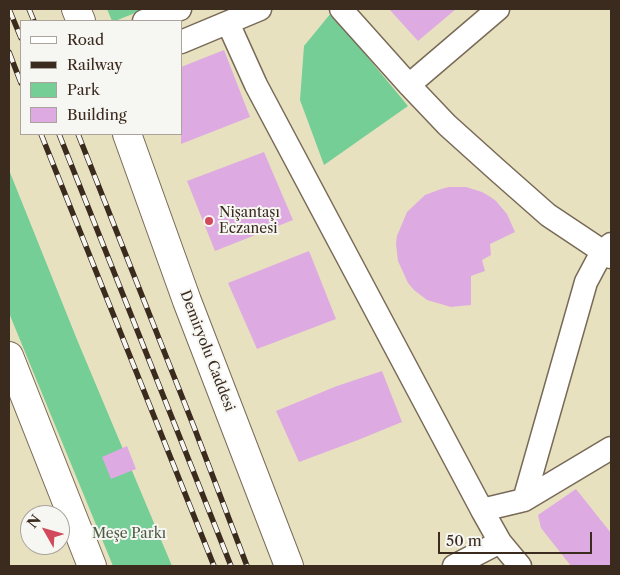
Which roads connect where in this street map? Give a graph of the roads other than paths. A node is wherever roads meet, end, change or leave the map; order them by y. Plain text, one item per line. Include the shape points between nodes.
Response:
1 (180, 9) edge
2 (260, 9) edge
3 (341, 9) edge
4 (498, 9) edge
5 (147, 20) edge
6 (228, 23) junction
7 (182, 42) edge
8 (409, 85) junction
9 (127, 135) edge
10 (608, 251) edge
11 (9, 356) edge
12 (611, 448) edge
13 (524, 500) junction
14 (482, 510) junction
15 (500, 542) junction
16 (92, 566) edge
17 (289, 566) edge
18 (454, 566) edge
19 (520, 566) edge

1 - 5 street
2 - 6 street
3 - 8 street
4 - 8 street
6 - 7 street
6 - 14 street via 256,85
8 - 10 street via 447,125 548,215
9 - 17 main road, Demiryolu Caddesi
10 - 13 street via 586,282
11 - 16 main road
12 - 13 street
13 - 14 street
14 - 15 street
15 - 18 street
15 - 19 street

